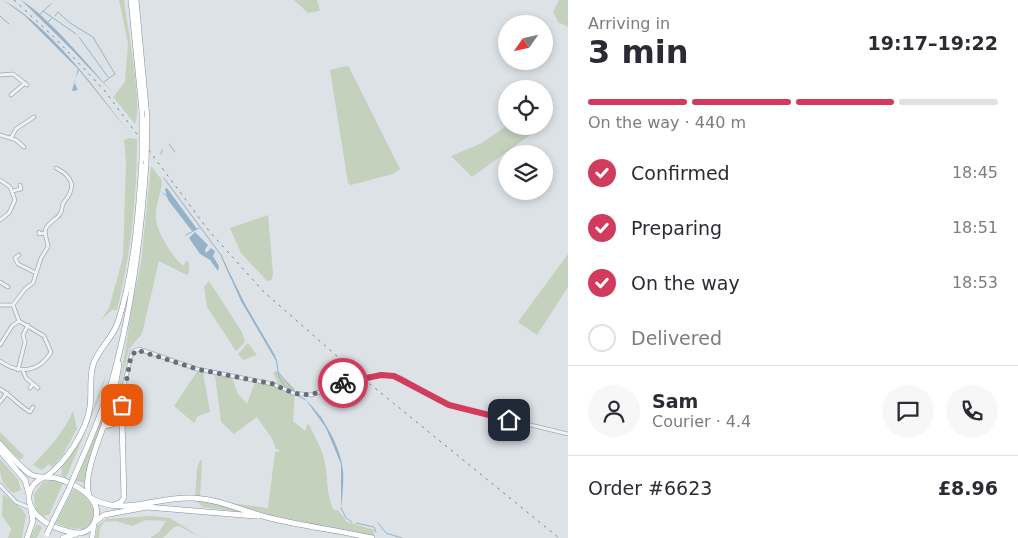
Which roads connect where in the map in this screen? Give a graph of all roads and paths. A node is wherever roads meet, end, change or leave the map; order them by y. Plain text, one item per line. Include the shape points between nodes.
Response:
1 (131, 0) edge
2 (136, 0) edge
3 (0, 75) edge
4 (13, 95) dead end
5 (33, 119) dead end
6 (0, 136) edge
7 (11, 138) junction
8 (21, 146) dead end
9 (56, 168) dead end
10 (0, 180) edge
11 (21, 188) dead end
12 (12, 191) junction
13 (0, 220) edge
14 (45, 233) junction
15 (39, 234) dead end
16 (19, 255) dead end
17 (36, 273) junction
18 (0, 282) edge
19 (133, 282) junction
20 (8, 287) dead end
21 (0, 305) edge
22 (13, 305) junction
23 (19, 321) junction
24 (28, 326) junction
25 (0, 343) edge
26 (0, 362) edge
27 (18, 370) junction
28 (23, 371) junction
29 (33, 384) junction
30 (30, 388) dead end
31 (38, 388) dead end
32 (0, 389) edge
33 (7, 393) junction
34 (0, 402) edge
35 (33, 407) dead end
36 (30, 412) junction
37 (28, 416) dead end
38 (122, 421) junction
39 (105, 426) junction
40 (568, 434) edge
41 (0, 444) edge
42 (0, 451) edge
43 (45, 477) junction
44 (0, 484) edge
45 (29, 497) junction
46 (90, 497) junction
47 (18, 502) junction
48 (98, 502) junction
49 (31, 509) junction
50 (94, 523) junction
51 (80, 533) junction
52 (46, 536) edge
53 (27, 538) edge
54 (63, 538) edge
55 (88, 538) edge
56 (92, 538) edge
57 (360, 538) edge
58 (372, 538) edge

1 - 43 highway, bridge via 142,111 142,159 134,245 118,323 94,362 86,419 71,449
2 - 19 highway, bridge via 147,118 146,164
3 - 4 street via 13,74 26,84
5 - 7 street via 16,129
6 - 7 street
7 - 8 street
9 - 14 street via 68,178 72,192
10 - 12 street
11 - 12 street
12 - 13 street via 15,200 12,208
14 - 15 street
14 - 17 street via 48,247
16 - 17 street via 15,258 18,264
17 - 22 street via 32,283
18 - 20 street
19 - 39 highway
19 - 52 highway, bridge via 112,382 96,427
21 - 22 street
22 - 23 street
23 - 24 street
23 - 25 street
24 - 27 street via 23,336
24 - 28 street via 44,336 51,352 43,363
26 - 27 street
27 - 28 street
28 - 29 street
29 - 30 street
29 - 31 street
32 - 33 street
33 - 34 street
33 - 36 street
35 - 36 street
36 - 37 street
38 - 39 highway
38 - 40 street via 125,382 131,356 137,350 197,369 273,384 303,395 360,378 387,375 401,378 449,405
38 - 48 highway via 124,498 118,504
39 - 46 highway via 89,475 87,488
41 - 43 highway via 30,474
42 - 45 highway via 25,480
43 - 45 highway via 35,484
43 - 46 highway via 64,481
44 - 47 street
45 - 47 street
45 - 49 highway
46 - 48 highway
46 - 50 highway via 97,511
47 - 49 street
48 - 58 highway via 125,506 201,498 272,518
49 - 51 highway via 46,523
49 - 53 highway via 32,521
50 - 51 highway
50 - 56 main road
50 - 57 highway via 104,515 146,507 173,508 264,518
51 - 54 highway
51 - 55 main road

